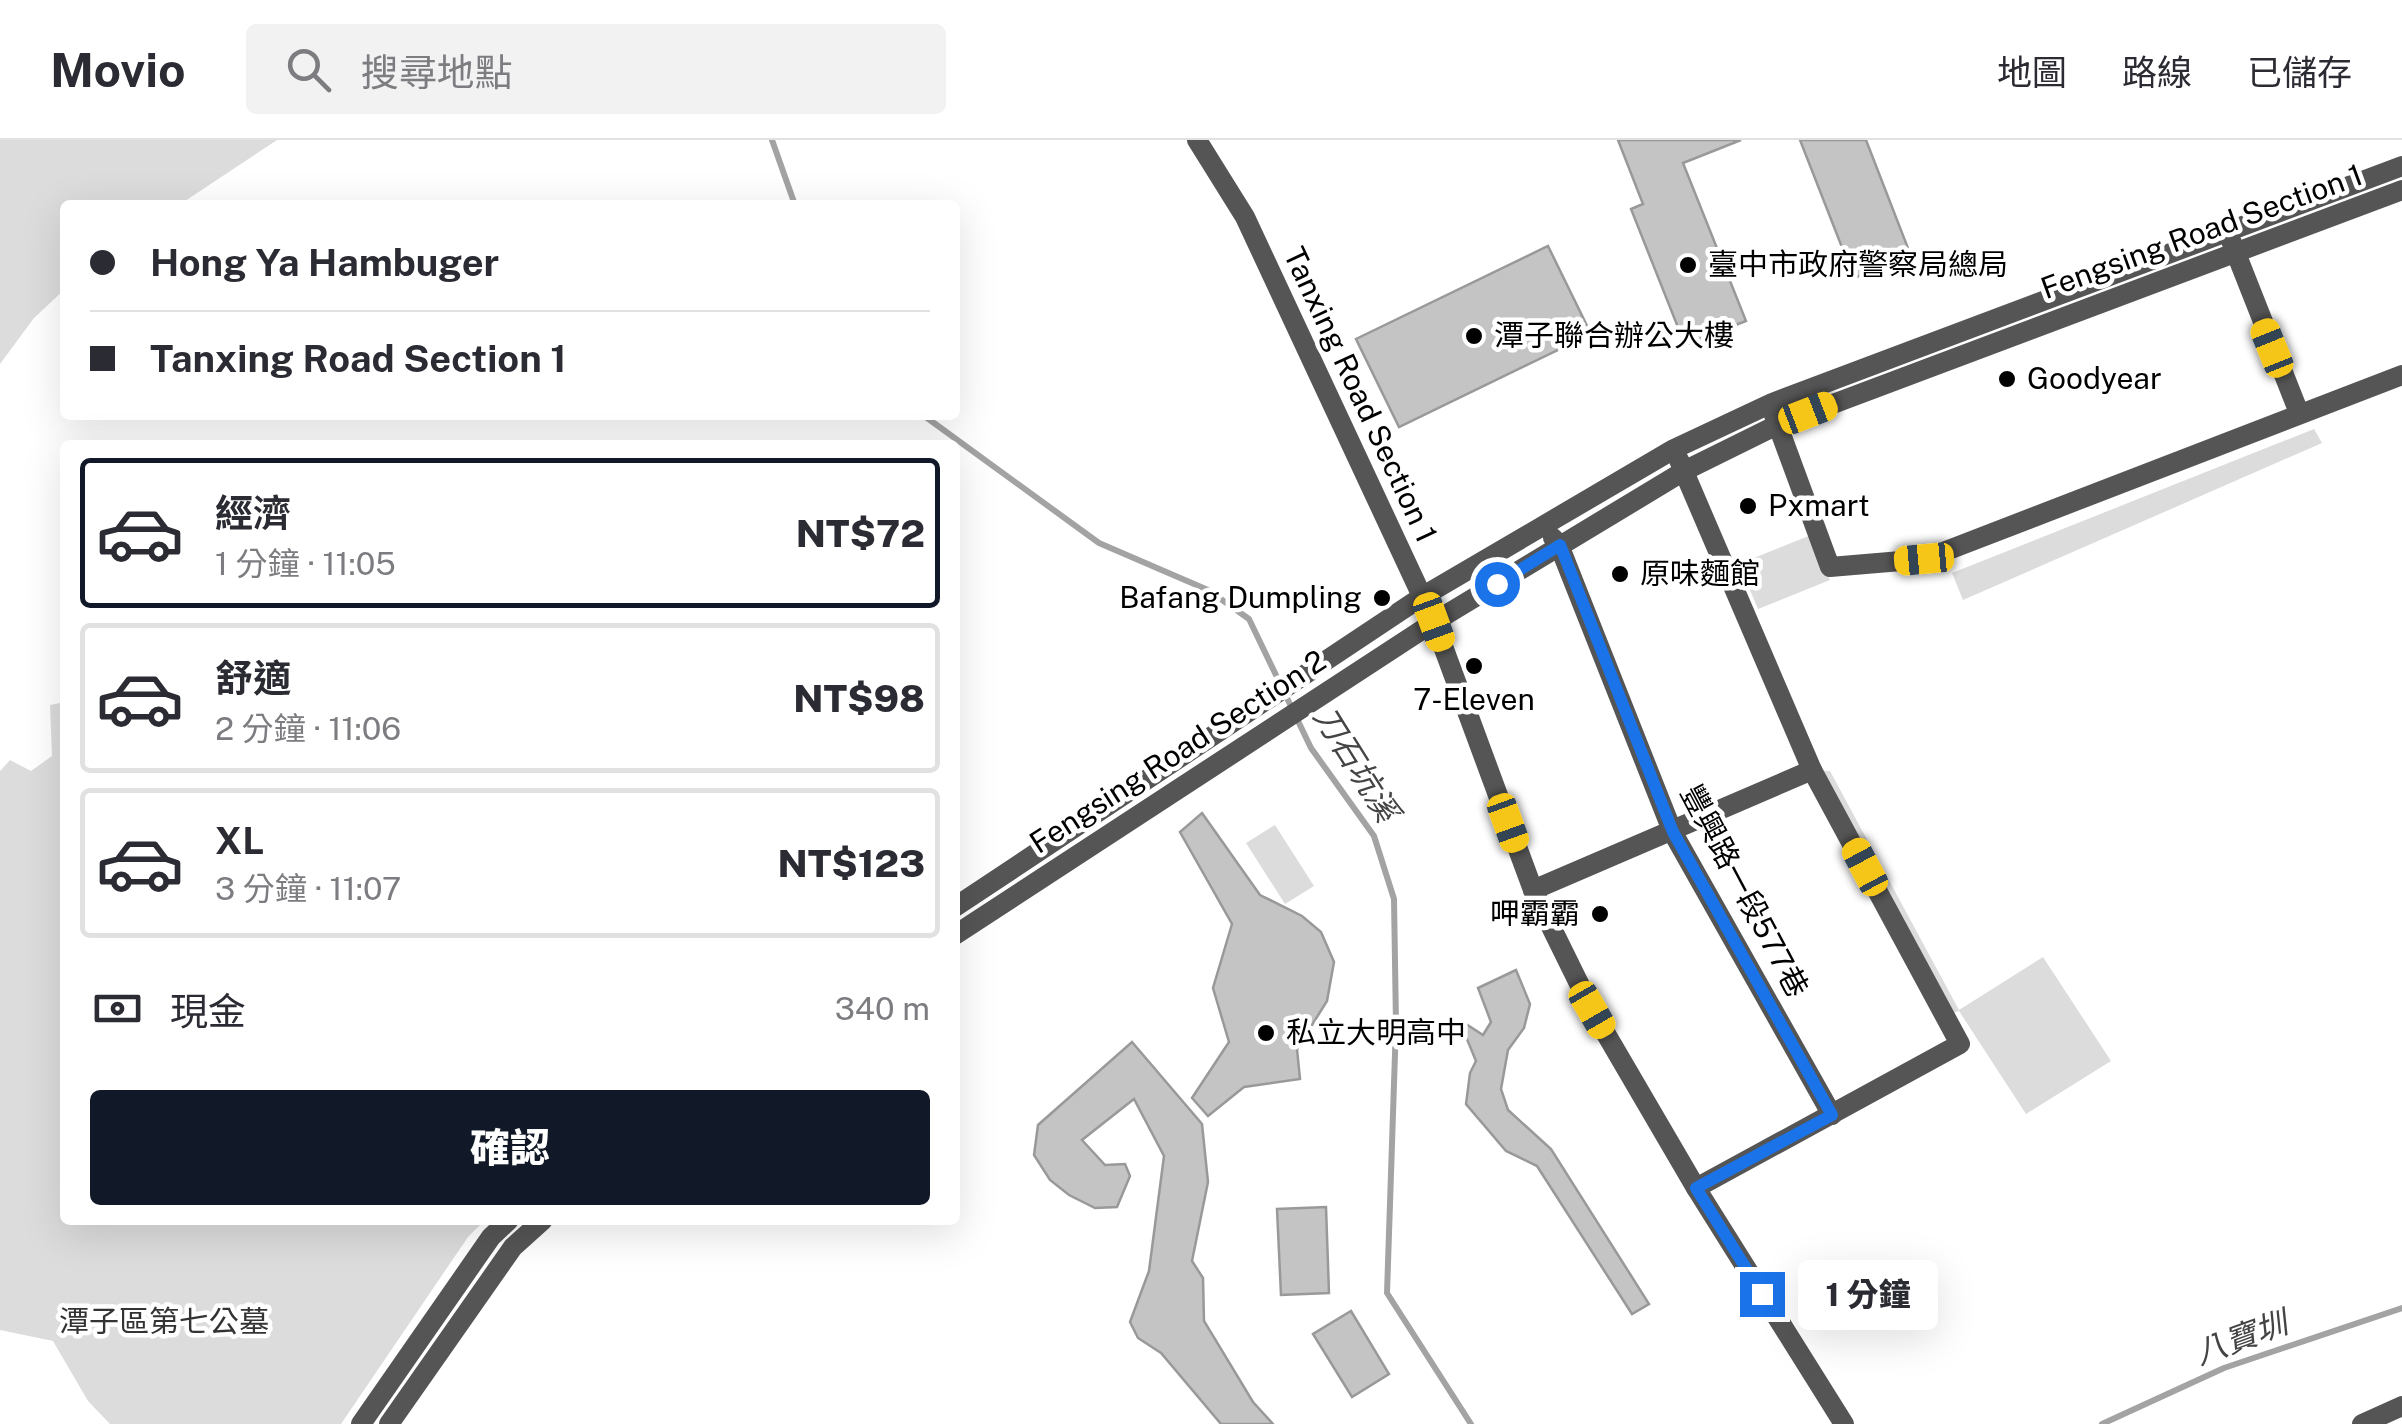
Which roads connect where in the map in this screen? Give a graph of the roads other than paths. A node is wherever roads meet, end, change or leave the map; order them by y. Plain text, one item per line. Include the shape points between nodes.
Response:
1 (1197, 140) edge
2 (2402, 166) edge
3 (2402, 190) edge
4 (2228, 229) junction
5 (2233, 252) junction
6 (2402, 375) edge
7 (1772, 403) junction
8 (2299, 413) junction
9 (1776, 425) junction
10 (1674, 449) junction
11 (1684, 470) junction
12 (1541, 526) junction
13 (1560, 545) junction
14 (1420, 598) junction
15 (1434, 622) junction
16 (1812, 770) junction
17 (1673, 832) junction
18 (1533, 890) junction
19 (960, 904) edge
20 (960, 932) edge
21 (1832, 1115) junction
22 (1696, 1188) junction
23 (504, 1225) edge
24 (537, 1225) edge
25 (2402, 1406) edge
26 (361, 1424) edge
27 (388, 1424) edge
28 (1844, 1424) edge
29 (2362, 1424) edge

1 - 14 street, Tanxing Road Section 1 via 1245,217
2 - 4 street, Fengsing Road Section 1
3 - 5 street, Fengsing Road Section 1
4 - 5 street
4 - 7 street, Fengsing Road Section 1
5 - 8 street
5 - 9 street, Fengsing Road Section 1
6 - 8 street
7 - 9 street
7 - 10 street, Fengsing Road Section 1
8 - 9 street via 1924,559 1830,567
9 - 11 street, Fengsing Road Section 1
10 - 11 street
10 - 12 street, Fengsing Road Section 1
11 - 13 street, Fengsing Road Section 1
11 - 16 street
12 - 13 street, 豐興路一段577巷
12 - 14 street, Fengsing Road Section 1
13 - 15 street, Fengsing Road Section 1
13 - 17 street, 豐興路一段577巷
14 - 15 street, Tanxing Road Section 1
14 - 19 street, Fengsing Road Section 2
15 - 18 street, Tanxing Road Section 1
15 - 20 street, Fengsing Road Section 2
16 - 17 street
16 - 21 street via 1960,1044
17 - 18 street
17 - 21 street, 豐興路一段577巷
18 - 22 street, Tanxing Road Section 1 via 1592,1010
21 - 22 street
22 - 28 street, Tanxing Road Section 1
23 - 26 street
24 - 27 street via 513,1247
25 - 29 street

